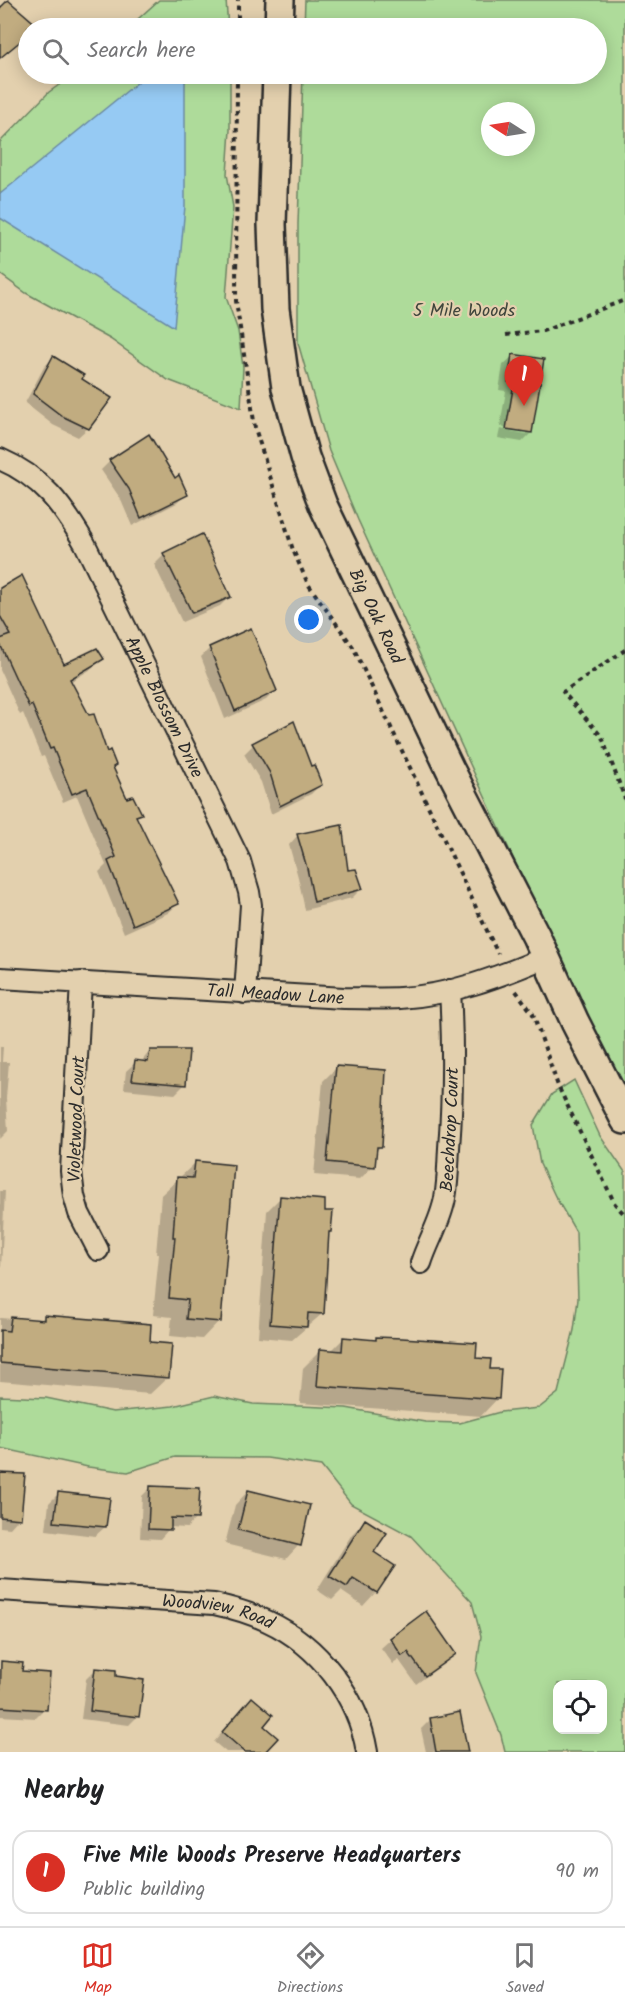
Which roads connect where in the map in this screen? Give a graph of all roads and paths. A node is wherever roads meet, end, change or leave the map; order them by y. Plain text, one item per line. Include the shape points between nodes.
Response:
1 (238, 0) edge
2 (280, 0) edge
3 (238, 18) edge
4 (279, 18) edge
5 (277, 84) edge
6 (625, 300) edge
7 (506, 335) dead end
8 (0, 459) edge
9 (625, 650) edge
10 (625, 799) edge
11 (546, 957) junction
12 (0, 978) edge
13 (81, 982) junction
14 (450, 990) junction
15 (245, 993) junction
16 (625, 1120) edge
17 (98, 1250) dead end
18 (422, 1263) dead end
19 (0, 1590) edge
20 (367, 1752) edge

1 - 3 path
2 - 4 street
5 - 11 street, Big Oak Road via 272,224 275,309 286,388 306,457 323,506
6 - 7 path via 543,331
8 - 15 street, Apple Blossom Drive via 25,472 66,512 240,861 251,905
9 - 10 path via 563,692 602,736
11 - 14 street, Tall Meadow Lane via 499,977
11 - 16 street, Big Oak Road
12 - 13 street, Tall Meadow Lane
13 - 15 street, Tall Meadow Lane
13 - 17 street, Violetwood Court via 71,1171 79,1213
14 - 15 street, Tall Meadow Lane via 390,998
14 - 18 street, Beechdrop Court via 452,1104 445,1197
19 - 20 street, Woodview Road via 214,1604 268,1621 317,1655 337,1679 354,1707

